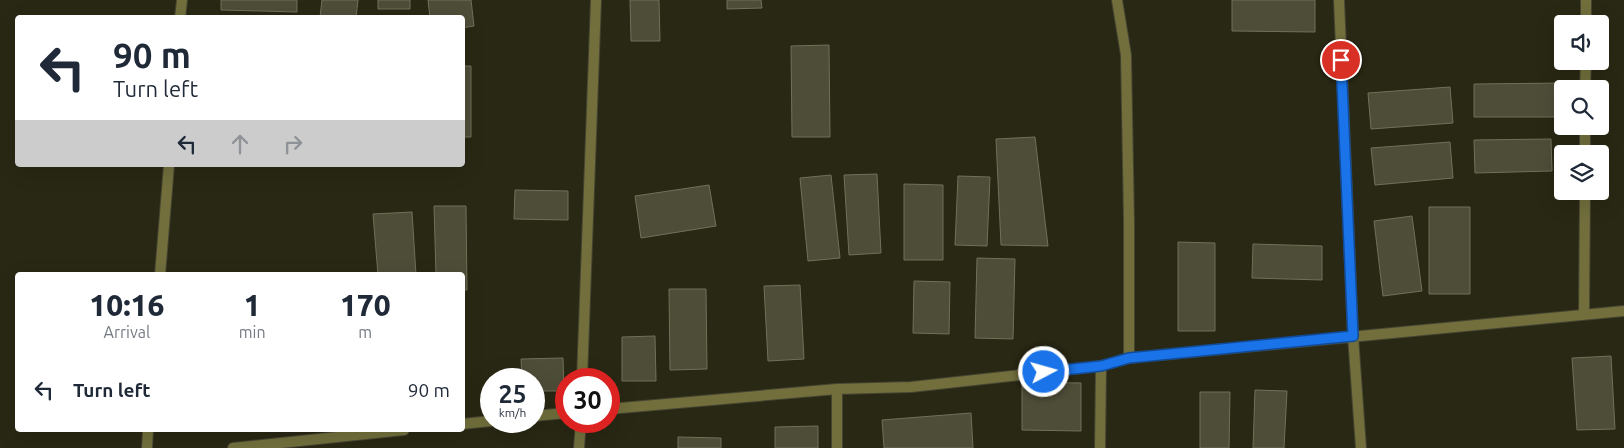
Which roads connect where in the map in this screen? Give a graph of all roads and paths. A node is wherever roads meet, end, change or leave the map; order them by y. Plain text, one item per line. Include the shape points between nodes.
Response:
1 (182, 0) edge
2 (596, 0) edge
3 (1117, 0) edge
4 (1339, 0) edge
5 (1586, 0) edge
6 (180, 15) edge
7 (1586, 15) edge
8 (169, 167) edge
9 (1585, 200) edge
10 (160, 272) edge
11 (1624, 311) edge
12 (1584, 314) junction
13 (1353, 336) junction
14 (1129, 358) junction
15 (1101, 366) junction
16 (582, 368) edge
17 (837, 389) junction
18 (620, 408) edge
19 (480, 422) edge
20 (465, 424) edge
21 (148, 432) edge
22 (385, 432) edge
23 (580, 433) edge
24 (147, 448) edge
25 (234, 448) edge
26 (579, 448) edge
27 (836, 448) edge
28 (1100, 448) edge
29 (1361, 448) edge

1 - 6 street
2 - 16 street
3 - 14 street via 1126,55
4 - 13 street
5 - 7 street
8 - 10 street
9 - 12 street
11 - 12 street
12 - 13 street
13 - 14 street
13 - 29 street
14 - 15 street
15 - 17 street via 911,387
15 - 28 street
17 - 18 street
17 - 27 street
19 - 20 street
21 - 24 street
22 - 25 street
23 - 26 street

